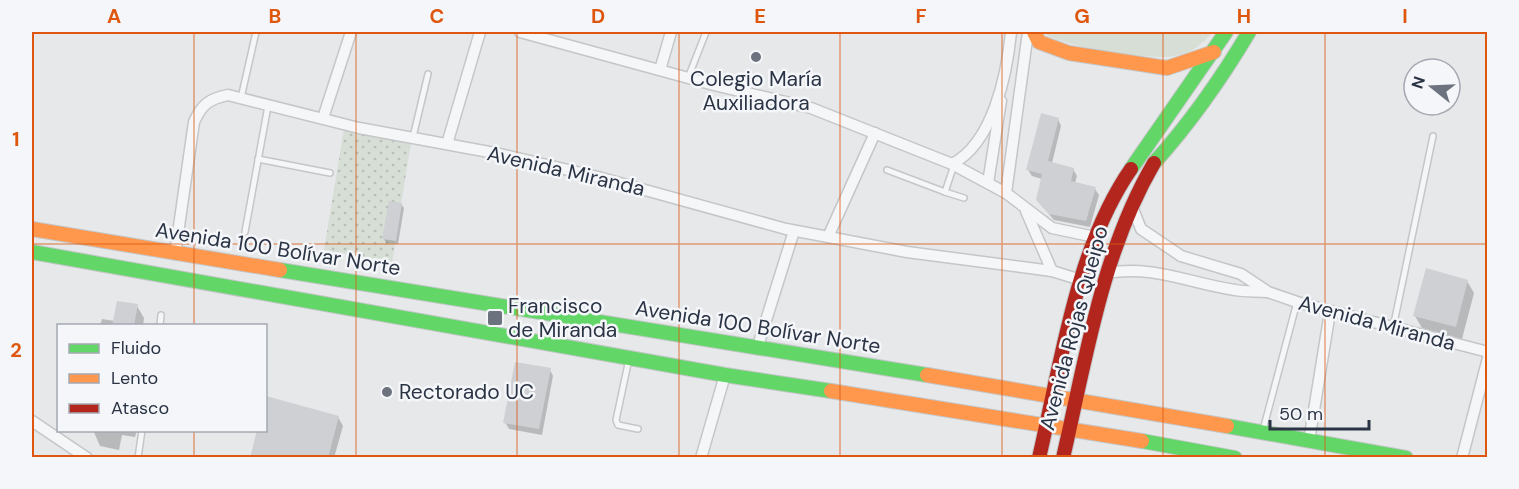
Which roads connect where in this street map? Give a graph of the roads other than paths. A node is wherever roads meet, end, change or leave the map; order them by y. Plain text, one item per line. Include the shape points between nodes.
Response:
1 (256, 32) edge
2 (351, 32) edge
3 (480, 32) edge
4 (520, 32) edge
5 (670, 32) edge
6 (706, 32) edge
7 (1011, 32) edge
8 (1028, 32) edge
9 (1034, 32) edge
10 (1226, 32) edge
11 (1249, 32) edge
12 (1214, 52) junction
13 (660, 70) junction
14 (428, 74) dead end
15 (688, 78) junction
16 (1004, 80) junction
17 (241, 98) junction
18 (268, 104) junction
19 (323, 118) junction
20 (875, 133) junction
21 (1433, 136) dead end
22 (413, 139) junction
23 (447, 144) junction
24 (258, 159) junction
25 (953, 165) junction
26 (887, 170) dead end
27 (330, 173) dead end
28 (988, 183) junction
29 (945, 192) junction
30 (1006, 193) junction
31 (964, 198) dead end
32 (1131, 204) junction
33 (1026, 211) junction
34 (32, 229) edge
35 (794, 231) junction
36 (246, 232) dead end
37 (828, 237) junction
38 (1095, 237) junction
39 (32, 252) edge
40 (176, 254) junction
41 (1052, 271) junction
42 (1107, 273) junction
43 (1081, 280) junction
44 (1268, 291) junction
45 (1297, 302) junction
46 (1330, 312) junction
47 (161, 315) dead end
48 (160, 324) edge
49 (1393, 328) junction
50 (757, 349) junction
51 (1488, 352) edge
52 (629, 358) junction
53 (1488, 358) edge
54 (725, 375) junction
55 (1054, 396) junction
56 (1076, 400) junction
57 (32, 421) edge
58 (1047, 423) junction
59 (1069, 427) junction
60 (638, 429) dead end
61 (142, 432) edge
62 (1263, 432) junction
63 (1309, 441) junction
64 (1168, 452) edge
65 (70, 453) edge
66 (87, 458) edge
67 (138, 458) edge
68 (701, 458) edge
69 (1039, 458) edge
70 (1063, 458) edge
71 (1235, 458) edge
72 (1406, 458) edge
73 (1462, 458) edge

1 - 17 lane
2 - 19 street
3 - 23 street
4 - 13 street
5 - 13 street
6 - 15 lane
7 - 16 street
8 - 30 street
9 - 12 main road via 1039,42 1069,53 1167,68
10 - 12 main road, Avenida Rojas Queipo
11 - 32 main road, Avenida Rojas Queipo via 1186,127 1155,163
12 - 38 main road, Avenida Rojas Queipo via 1118,188
13 - 15 street
14 - 22 lane
15 - 20 street via 811,108
16 - 25 street via 981,139 965,158
16 - 28 street
17 - 18 street, Avenida Miranda
17 - 40 street, Avenida Miranda via 228,95 209,99 194,122
18 - 19 street, Avenida Miranda
18 - 24 lane
19 - 22 street, Avenida Miranda
20 - 25 street
20 - 37 street
21 - 49 lane
22 - 23 street, Avenida Miranda
23 - 35 street, Avenida Miranda via 598,177
24 - 27 lane
24 - 36 lane
25 - 28 street
25 - 29 lane
26 - 29 lane
28 - 30 street
29 - 31 lane
30 - 33 street
32 - 42 main road, Avenida Rojas Queipo
32 - 44 street, Avenida Miranda via 1141,229 1152,239 1181,256 1241,274
33 - 38 street via 1052,228
33 - 41 street
34 - 40 main road, Avenida 100 Bolívar Norte
35 - 37 street, Avenida Miranda
35 - 50 street
37 - 41 street, Avenida Miranda
38 - 43 main road, Avenida Rojas Queipo
39 - 52 main road, Avenida 100 Bolívar Norte
40 - 50 main road, Avenida 100 Bolívar Norte
41 - 43 street, Avenida Miranda
42 - 44 street, Avenida Miranda via 1129,269 1160,272 1235,291
42 - 56 main road, Avenida Rojas Queipo
43 - 55 main road, Avenida Rojas Queipo
44 - 45 street, Avenida Miranda
45 - 46 street, Avenida Miranda
45 - 62 lane
46 - 49 street, Avenida Miranda
46 - 63 street
47 - 48 lane
49 - 51 street, Avenida Miranda
50 - 55 main road, Avenida 100 Bolívar Norte
52 - 54 main road, Avenida 100 Bolívar Norte
52 - 60 lane via 616,420
53 - 73 street
54 - 58 main road, Avenida 100 Bolívar Norte
54 - 68 street
55 - 56 main road, Avenida 100 Bolívar Norte
55 - 58 main road, Avenida Rojas Queipo
56 - 59 main road, Avenida Rojas Queipo
56 - 62 main road, Avenida 100 Bolívar Norte
57 - 65 street
58 - 59 main road, Avenida 100 Bolívar Norte
58 - 69 main road, Avenida Rojas Queipo
59 - 64 main road, Avenida 100 Bolívar Norte
59 - 70 main road, Avenida Rojas Queipo
61 - 67 lane
62 - 63 main road, Avenida 100 Bolívar Norte
63 - 72 main road, Avenida 100 Bolívar Norte
64 - 71 main road, Avenida 100 Bolívar Norte
65 - 66 street

